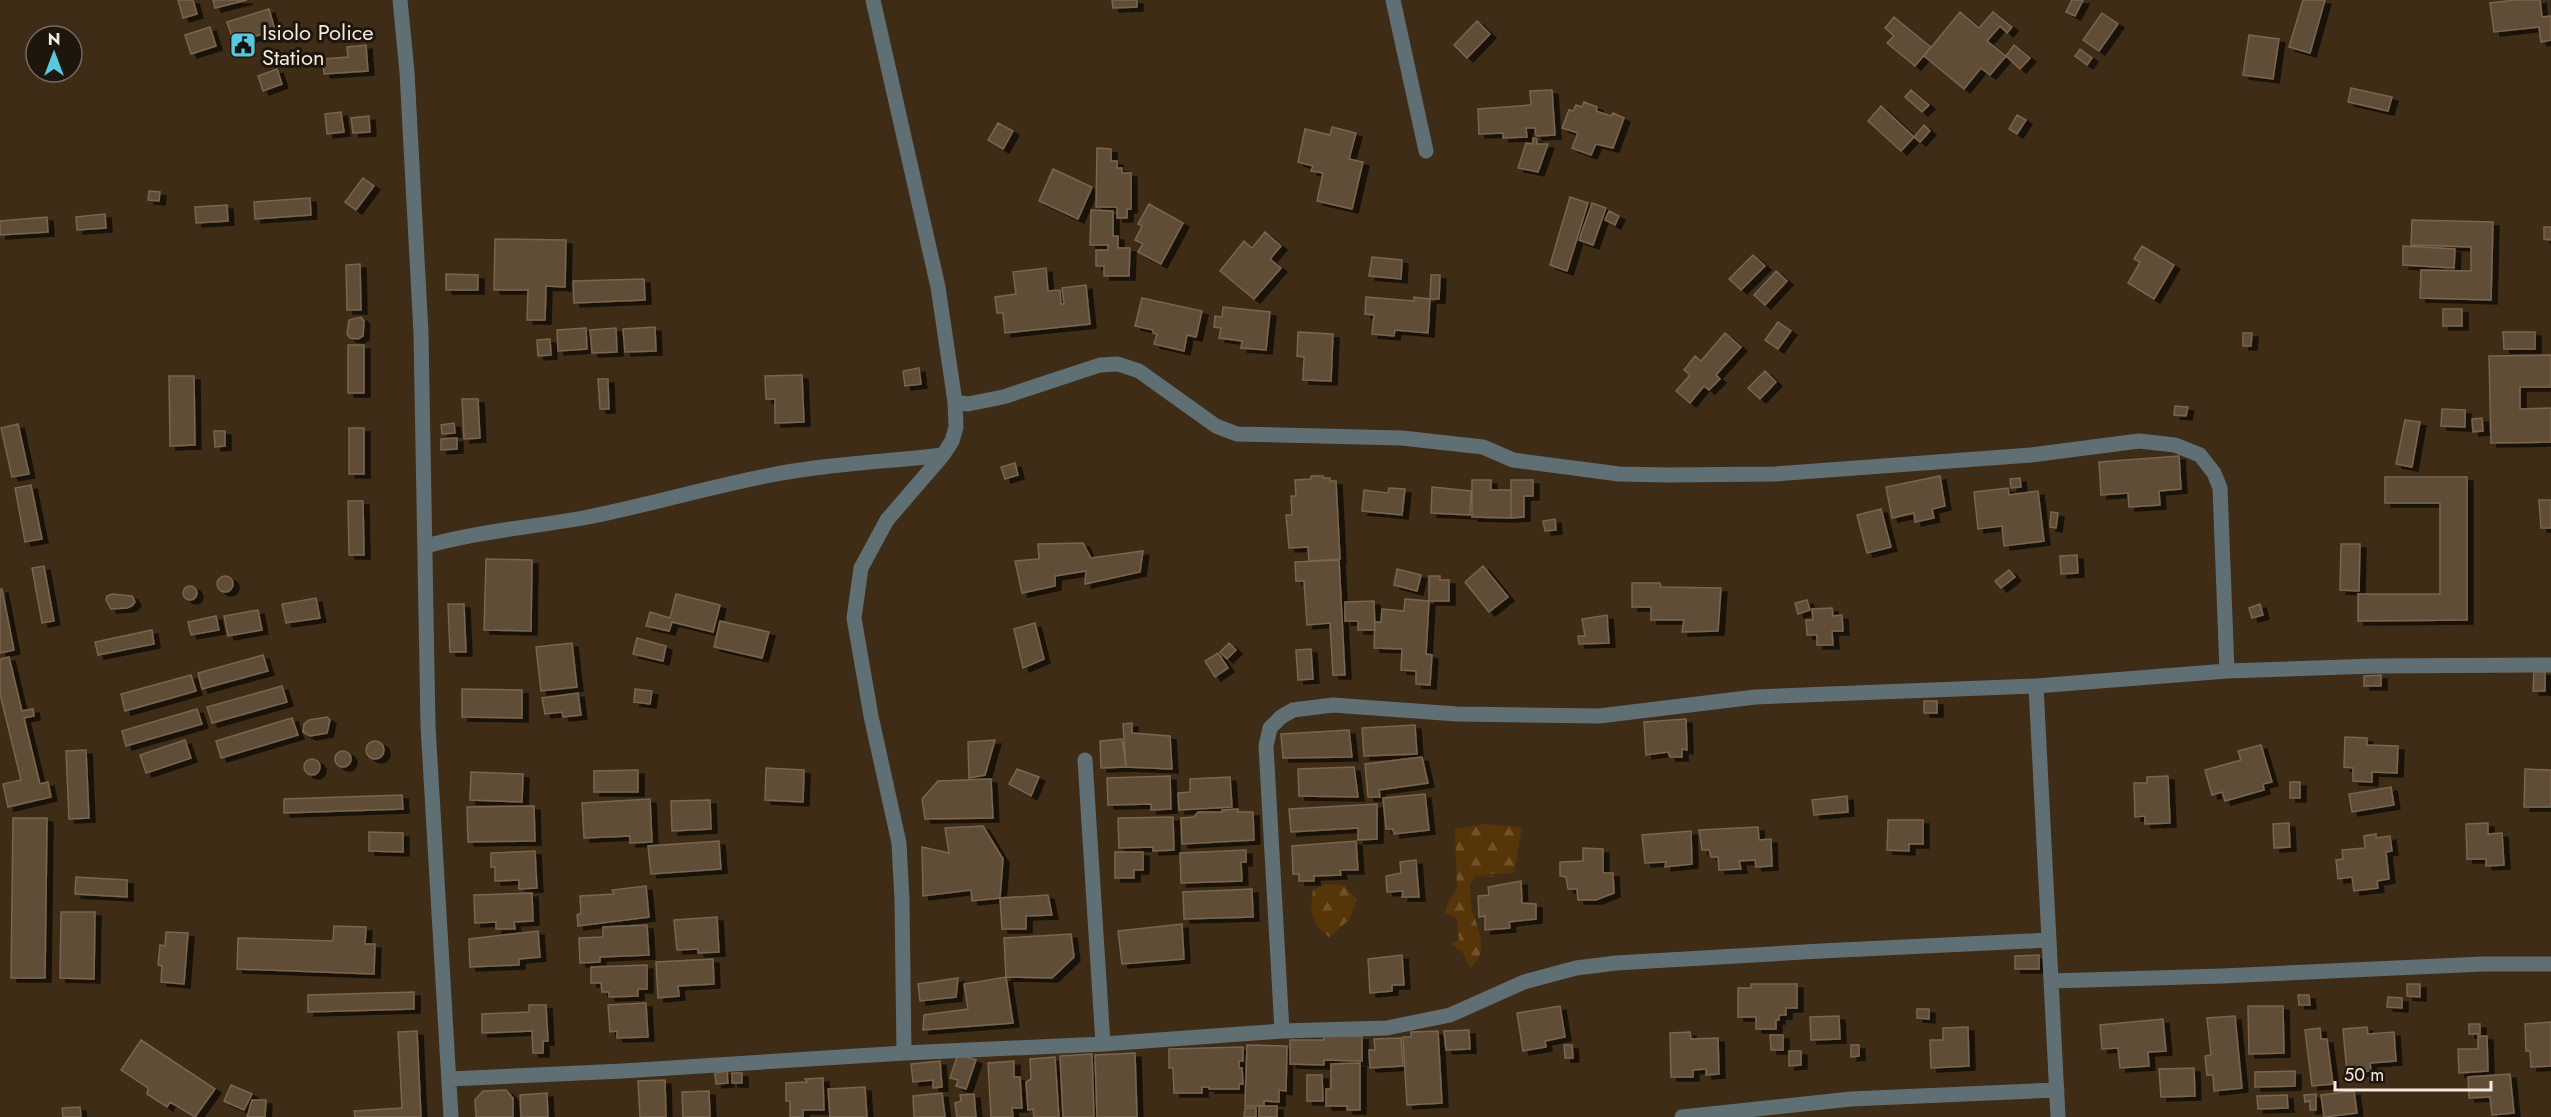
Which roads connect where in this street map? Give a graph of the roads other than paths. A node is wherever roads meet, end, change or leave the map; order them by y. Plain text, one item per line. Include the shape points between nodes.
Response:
1 (400, 0) edge
2 (873, 0) edge
3 (1393, 0) edge
4 (1426, 152) dead end
5 (955, 402) junction
6 (943, 455) junction
7 (426, 546) junction
8 (2551, 665) edge
9 (2227, 671) junction
10 (2036, 686) junction
11 (1085, 760) dead end
12 (2049, 940) junction
13 (2551, 964) edge
14 (2051, 981) junction
15 (1282, 1031) junction
16 (1103, 1044) junction
17 (904, 1053) junction
18 (449, 1079) junction
19 (2057, 1090) junction
20 (451, 1117) edge
21 (1682, 1117) edge
22 (2058, 1117) edge

1 - 7 street via 421,333
2 - 5 street via 938,287
3 - 4 street
5 - 6 street via 956,427
5 - 9 street via 986,401 1100,365 1118,364 1139,371 1216,426 1237,434 1402,438 1482,447 1513,459 1619,474 1775,474 2031,455 2139,441 2175,445 2200,455 2214,472 2220,488
6 - 7 street via 767,475 613,512 458,537
6 - 17 street via 887,520 861,568 854,618 870,716 898,843
7 - 18 street via 428,726
8 - 9 street
9 - 10 street
10 - 12 street
10 - 15 street via 1755,696 1599,716 1457,714 1334,705 1293,710 1270,728 1266,746
11 - 16 street
12 - 14 street
12 - 15 street via 1616,963 1576,968 1524,982 1450,1015 1420,1022 1387,1028
13 - 14 street
14 - 19 street
15 - 16 street
16 - 17 street
17 - 18 street
18 - 20 street
19 - 21 street via 1851,1099
19 - 22 street

